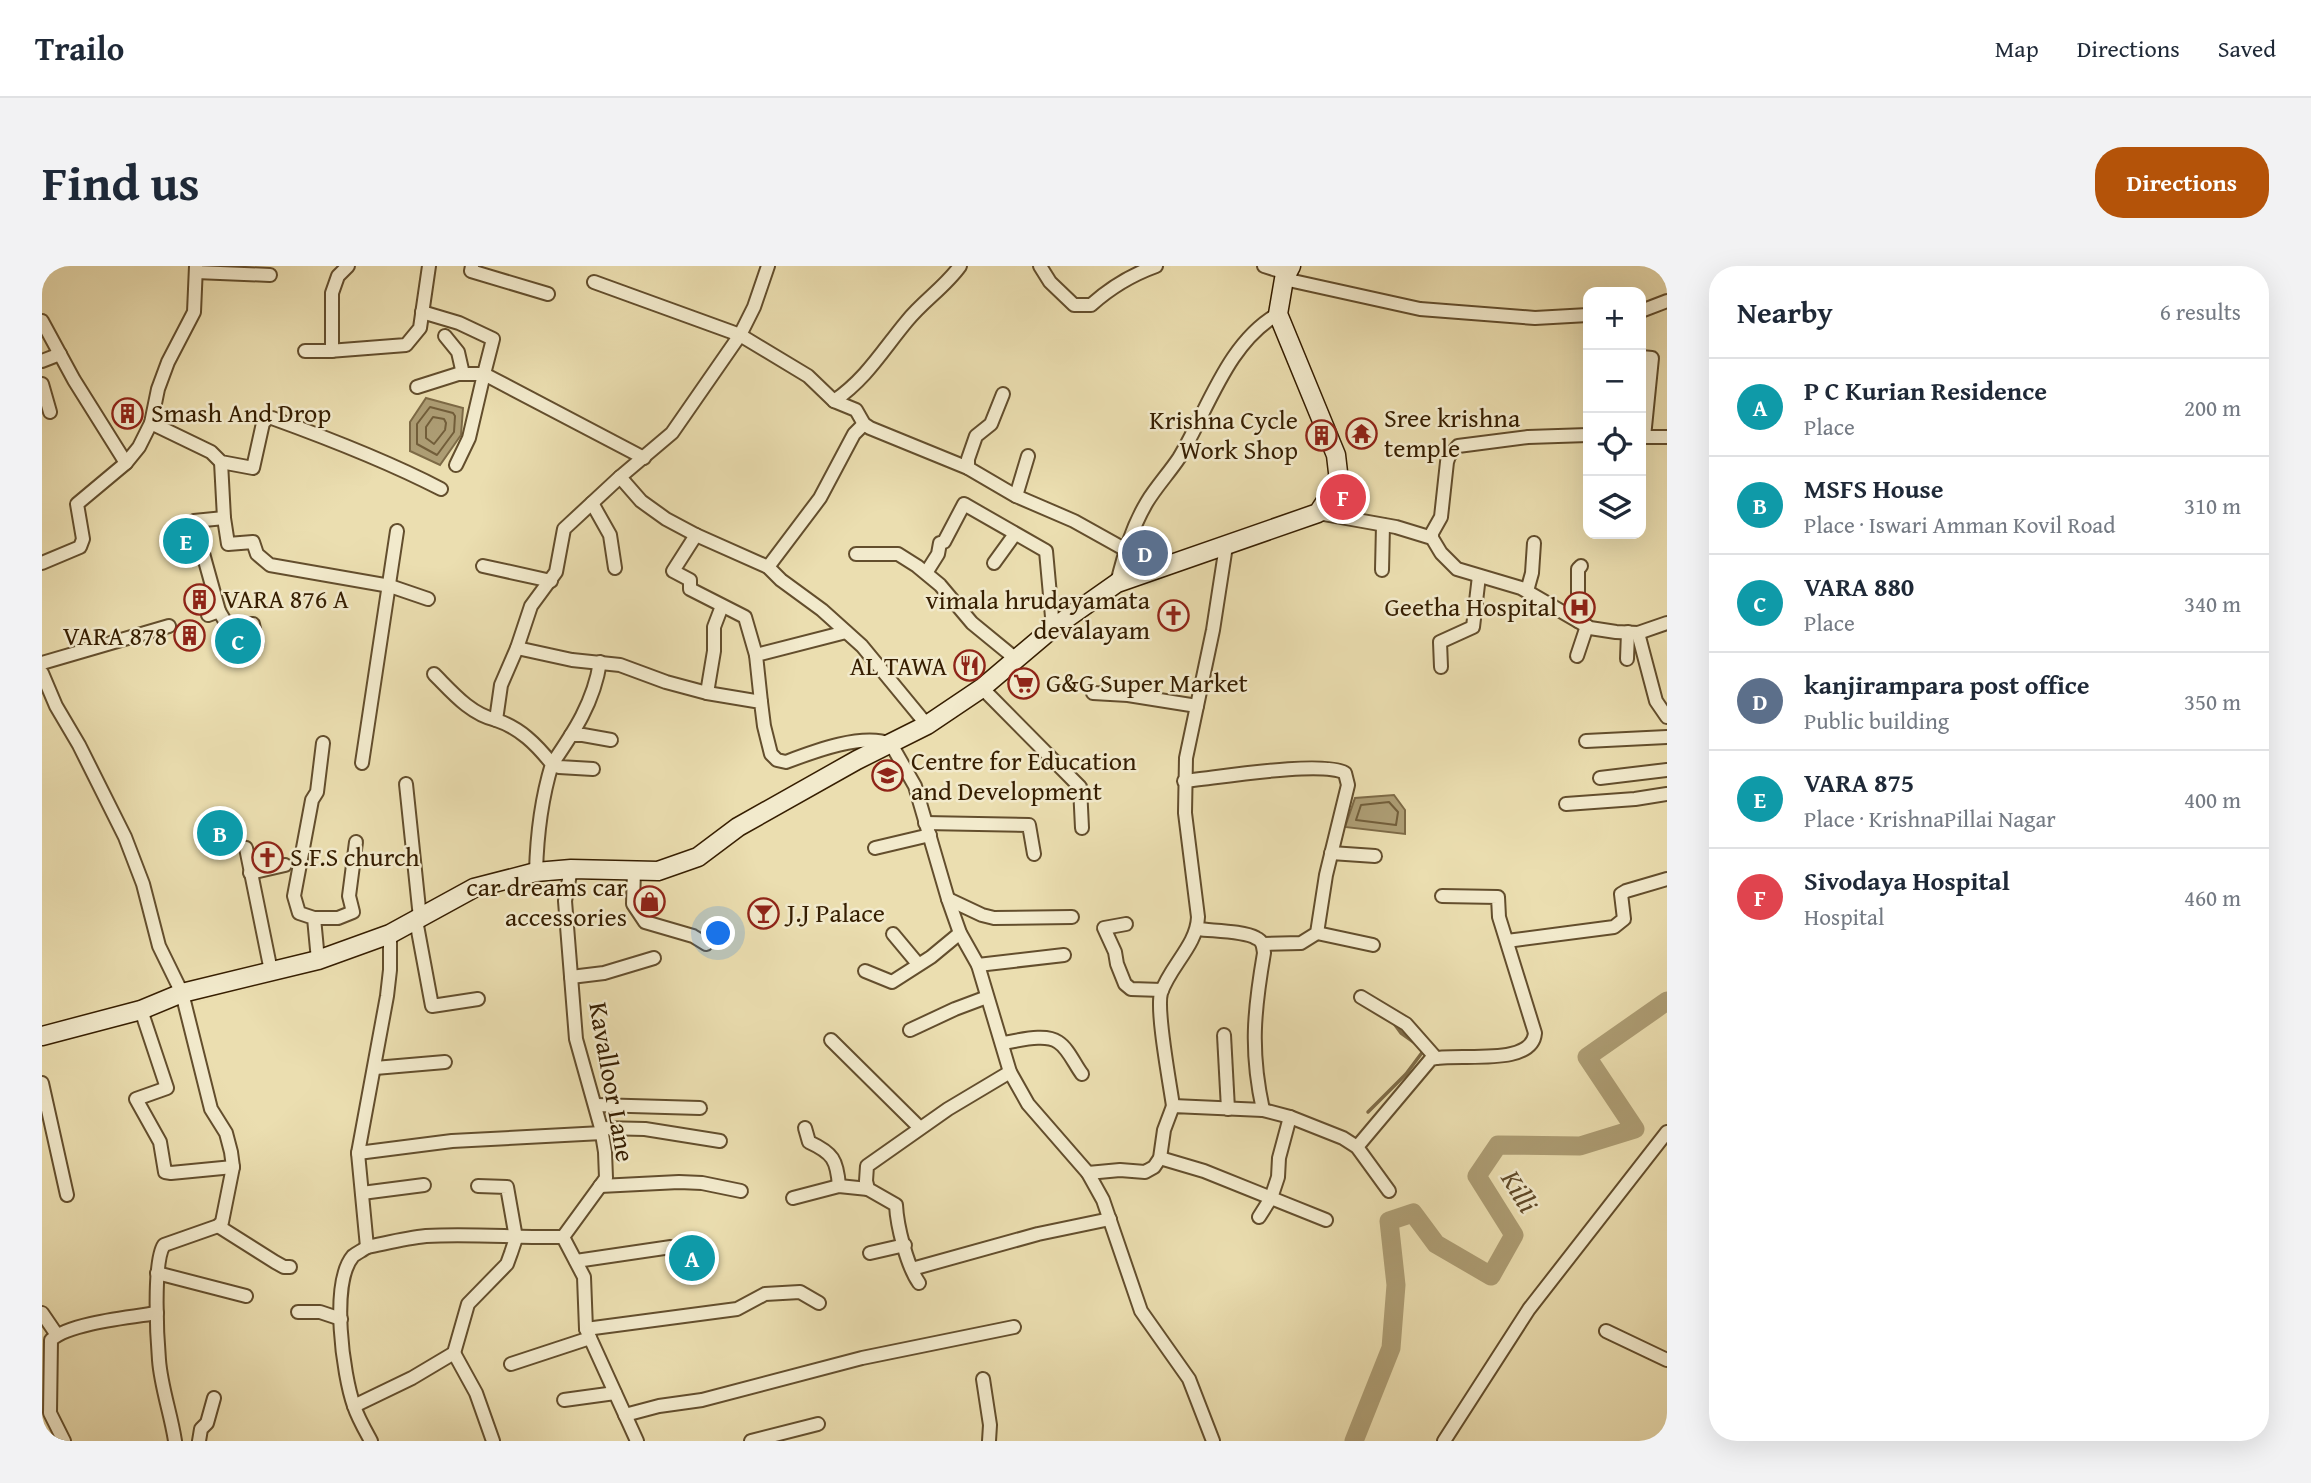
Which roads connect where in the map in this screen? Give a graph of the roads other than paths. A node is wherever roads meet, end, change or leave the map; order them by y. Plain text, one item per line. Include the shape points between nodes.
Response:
1 (348, 266) edge
2 (429, 266) edge
3 (472, 266) edge
4 (768, 266) edge
5 (960, 266) edge
6 (1040, 266) edge
7 (1156, 266) edge
8 (1264, 266) edge
9 (196, 269) edge
10 (1287, 273) edge
11 (270, 275) dead end
12 (594, 282) dead end
13 (548, 294) dead end
14 (1667, 301) edge
15 (1646, 309) edge
16 (422, 312) junction
17 (1278, 314) junction
18 (1583, 316) edge
19 (42, 321) edge
20 (740, 334) junction
21 (445, 336) dead end
22 (305, 351) dead end
23 (332, 351) junction
24 (60, 354) junction
25 (1646, 357) edge
26 (42, 361) edge
27 (463, 374) junction
28 (484, 374) junction
29 (42, 384) edge
30 (417, 387) dead end
31 (1003, 394) dead end
32 (834, 401) junction
33 (1646, 411) edge
34 (50, 412) dead end
35 (151, 424) junction
36 (864, 424) junction
37 (1583, 435) edge
38 (1646, 437) edge
39 (1667, 437) edge
40 (1028, 456) dead end
41 (644, 458) junction
42 (221, 462) junction
43 (127, 463) junction
44 (456, 465) dead end
45 (968, 468) junction
46 (620, 477) junction
47 (441, 489) dead end
48 (1016, 496) junction
49 (592, 503) junction
50 (1318, 513) junction
51 (224, 518) junction
52 (1383, 525) junction
53 (397, 531) dead end
54 (1016, 534) junction
55 (696, 535) junction
56 (1432, 538) junction
57 (1534, 543) dead end
58 (1226, 546) junction
59 (1126, 550) junction
60 (856, 554) dead end
61 (994, 563) dead end
62 (42, 564) edge
63 (483, 566) dead end
64 (1581, 566) dead end
65 (768, 567) junction
66 (615, 568) dead end
67 (1382, 570) dead end
68 (926, 573) junction
69 (1479, 576) junction
70 (551, 581) junction
71 (1117, 583) junction
72 (390, 586) junction
73 (1527, 592) junction
74 (428, 599) dead end
75 (722, 606) junction
76 (1582, 623) junction
77 (1667, 623) edge
78 (169, 626) dead end
79 (1053, 628) junction
80 (846, 632) junction
81 (1633, 632) junction
82 (257, 644) dead end
83 (517, 648) junction
84 (756, 654) junction
85 (1577, 656) dead end
86 (1016, 659) junction
87 (1627, 659) dead end
88 (600, 662) junction
89 (42, 663) edge
90 (1441, 667) dead end
91 (42, 673) edge
92 (433, 674) dead end
93 (982, 688) junction
94 (707, 693) junction
95 (1093, 693) dead end
96 (761, 702) junction
97 (1197, 706) junction
98 (1667, 717) edge
99 (496, 720) junction
100 (927, 725) junction
101 (571, 735) junction
102 (1667, 737) edge
103 (611, 740) dead end
104 (1586, 741) dead end
105 (323, 743) dead end
106 (891, 744) junction
107 (362, 763) dead end
108 (552, 764) junction
109 (593, 769) dead end
110 (1667, 770) edge
111 (1600, 778) dead end
112 (1184, 781) junction
113 (406, 784) dead end
114 (1667, 794) edge
115 (1566, 804) dead end
116 (1082, 828) dead end
117 (927, 829) junction
118 (356, 842) dead end
119 (246, 848) dead end
120 (875, 848) dead end
121 (1331, 853) junction
122 (1034, 854) dead end
123 (1374, 856) dead end
124 (285, 865) dead end
125 (571, 869) junction
126 (634, 870) junction
127 (536, 872) junction
128 (250, 873) junction
129 (1667, 879) edge
130 (1442, 896) dead end
131 (948, 899) junction
132 (1072, 916) dead end
133 (314, 918) junction
134 (418, 919) junction
135 (1126, 924) dead end
136 (1198, 929) junction
137 (960, 933) junction
138 (1317, 933) junction
139 (390, 934) junction
140 (893, 934) dead end
141 (1507, 941) junction
142 (706, 944) dead end
143 (1263, 944) junction
144 (1373, 945) dead end
145 (1064, 955) dead end
146 (654, 958) dead end
147 (318, 960) junction
148 (918, 964) junction
149 (978, 965) junction
150 (271, 971) junction
151 (865, 971) dead end
152 (571, 977) junction
153 (1164, 987) junction
154 (182, 993) junction
155 (987, 997) junction
156 (1361, 997) dead end
157 (478, 999) dead end
158 (141, 1010) junction
159 (910, 1030) dead end
160 (1224, 1035) dead end
161 (42, 1036) edge
162 (831, 1040) dead end
163 (1002, 1043) junction
164 (1436, 1058) junction
165 (445, 1062) dead end
166 (375, 1068) junction
167 (1010, 1072) junction
168 (1082, 1074) dead end
169 (42, 1083) edge
170 (596, 1105) junction
171 (1173, 1106) junction
172 (700, 1108) dead end
173 (1228, 1109) junction
174 (1263, 1110) junction
175 (1290, 1117) junction
176 (805, 1128) dead end
177 (920, 1128) junction
178 (601, 1130) junction
179 (1667, 1132) edge
180 (720, 1141) dead end
181 (1357, 1147) junction
182 (358, 1153) junction
183 (1160, 1158) junction
184 (233, 1167) junction
185 (1088, 1173) junction
186 (424, 1185) dead end
187 (478, 1186) dead end
188 (600, 1186) junction
189 (839, 1186) junction
190 (868, 1189) junction
191 (741, 1191) dead end
192 (1389, 1191) dead end
193 (362, 1193) junction
194 (67, 1195) dead end
195 (793, 1198) dead end
196 (1271, 1198) junction
197 (1259, 1217) dead end
198 (1110, 1219) junction
199 (1326, 1220) dead end
200 (218, 1226) junction
201 (563, 1237) junction
202 (516, 1238) junction
203 (905, 1245) junction
204 (367, 1247) junction
205 (671, 1247) dead end
206 (870, 1253) dead end
207 (576, 1261) junction
208 (290, 1267) dead end
209 (912, 1269) junction
210 (157, 1273) junction
211 (919, 1283) dead end
212 (246, 1296) dead end
213 (819, 1303) dead end
214 (298, 1312) dead end
215 (42, 1313) edge
216 (157, 1313) junction
217 (341, 1319) junction
218 (1014, 1327) dead end
219 (1606, 1331) dead end
220 (588, 1333) junction
221 (57, 1335) junction
222 (454, 1353) junction
223 (1667, 1360) edge
224 (511, 1364) dead end
225 (983, 1379) dead end
226 (615, 1393) junction
227 (214, 1398) dead end
228 (564, 1400) dead end
229 (354, 1406) junction
230 (625, 1415) junction
231 (818, 1424) dead end
232 (64, 1441) edge
233 (175, 1441) edge
234 (199, 1441) edge
235 (371, 1441) edge
236 (493, 1441) edge
237 (637, 1441) edge
238 (751, 1441) edge
239 (989, 1441) edge
240 (1213, 1441) edge
241 (1444, 1441) edge

1 - 23 street via 338,276 332,293
2 - 16 street
3 - 13 street via 471,271
4 - 20 street
5 - 32 street via 908,319 863,377
6 - 7 street via 1074,305 1091,305 1127,278
8 - 10 street
9 - 11 street
9 - 35 street via 194,312 168,362
10 - 17 main road
10 - 18 street via 1420,309
12 - 20 street
14 - 15 street
16 - 23 street via 420,328 407,345
16 - 28 street via 493,340
17 - 50 main road via 1336,455 1339,481
17 - 59 street via 1262,323 1240,348 1178,458 1147,502
19 - 24 street
20 - 32 street via 808,376
20 - 41 street via 672,433
21 - 27 street via 458,352
22 - 23 street
24 - 26 street
24 - 43 street
25 - 33 street via 1652,358
27 - 28 street
27 - 30 street
28 - 41 street
28 - 44 street via 468,438
29 - 34 street
31 - 45 street via 991,424 976,436
32 - 36 street via 856,410
35 - 42 street via 211,452
35 - 43 street
36 - 45 street
36 - 65 street via 820,498
37 - 56 street via 1528,436 1458,446 1447,462 1441,517
38 - 39 street
40 - 48 street
41 - 46 street
42 - 47 street via 253,468 263,423 272,418 351,447
42 - 51 street
43 - 62 street via 77,504 83,539 80,547
45 - 48 street
46 - 49 street
46 - 55 street via 649,507
48 - 59 street
49 - 66 street via 610,535
49 - 70 street via 564,529
50 - 52 street
50 - 58 main road
51 - 72 street via 228,544 253,542 257,554 270,565
51 - 82 street via 194,521 213,613 229,628 253,624
52 - 56 street
52 - 67 street
53 - 72 street
54 - 61 street
54 - 68 street via 964,504
54 - 79 street via 1046,551
55 - 65 street
55 - 75 street via 673,571 690,580 690,589
56 - 69 street via 1457,569
57 - 73 street
58 - 71 main road
58 - 97 street
59 - 71 street
60 - 68 street via 898,554
63 - 70 street
64 - 76 street
65 - 80 street
68 - 86 street via 972,623
69 - 73 street
69 - 90 street via 1473,627 1440,642
70 - 83 street via 531,606
71 - 79 main road
72 - 74 street
72 - 107 street
73 - 76 street
75 - 84 street via 745,617
75 - 94 street via 714,627
76 - 81 street
76 - 85 street
77 - 81 street
78 - 89 street
79 - 86 main road
80 - 84 street
80 - 100 street
81 - 87 street
81 - 98 street via 1656,701
83 - 88 street
83 - 99 street via 501,685
84 - 96 street
86 - 93 main road
88 - 94 street
88 - 101 street via 589,704
91 - 154 street via 125,837 159,946
92 - 99 street via 465,705
93 - 100 main road
93 - 116 street via 1080,787
94 - 96 street
95 - 97 street
96 - 106 street via 771,754 782,761 879,739
97 - 112 street
99 - 108 street via 533,742
100 - 106 main road
101 - 103 street
101 - 108 street
102 - 104 street
105 - 133 street via 294,896 299,913
106 - 117 street via 915,786
106 - 126 main road via 738,827 698,857 658,871
108 - 109 street
108 - 127 street via 537,830
110 - 111 street
112 - 121 street via 1285,770 1345,773 1348,785
112 - 136 street
113 - 134 street
114 - 115 street
117 - 120 street
117 - 122 street via 1029,825
117 - 131 street
118 - 133 street via 349,896 353,912 338,918
119 - 128 street
121 - 123 street
121 - 138 street
124 - 128 street
125 - 126 main road
125 - 127 main road
125 - 152 street, Kavalloor Lane via 565,901
126 - 142 street via 633,905 645,922
127 - 134 main road via 474,888
128 - 150 street
129 - 141 street via 1621,894 1623,919 1614,927
130 - 141 street via 1498,897
131 - 132 street via 993,918
131 - 137 street
133 - 147 street
134 - 139 main road
134 - 157 street via 432,1006
135 - 153 street via 1104,928 1125,984 1132,989
136 - 143 street via 1249,936
136 - 153 street
137 - 148 street
137 - 149 street
138 - 143 street via 1301,943
138 - 144 street
139 - 147 main road
139 - 166 street via 390,970
140 - 148 street
141 - 164 street via 1535,1033 1532,1044 1512,1054
143 - 174 street via 1254,1044
145 - 149 street
146 - 152 street
147 - 150 main road
148 - 151 street via 892,982
149 - 155 street
150 - 154 main road
152 - 170 street, Kavalloor Lane via 576,1039
153 - 171 street via 1159,1003
154 - 158 main road
154 - 184 street via 211,1109 226,1133
155 - 159 street
155 - 163 street
156 - 164 street via 1406,1024
158 - 161 main road
158 - 184 street via 167,1088 136,1098 160,1142 165,1172
160 - 173 street
162 - 177 street
163 - 167 street
163 - 168 street via 1056,1040
164 - 181 street via 1427,1062
165 - 166 street
166 - 182 street
167 - 177 street
167 - 185 street via 1028,1104
169 - 194 street
170 - 172 street
170 - 178 street, Kavalloor Lane
171 - 173 street
171 - 183 street
173 - 174 street
174 - 175 street
175 - 181 street
175 - 196 street
176 - 189 street via 809,1142 827,1150 838,1166
177 - 190 street via 867,1166
178 - 180 street via 645,1129
178 - 182 street
178 - 188 street, Kavalloor Lane via 606,1178
179 - 241 street via 1529,1309
181 - 192 street
182 - 193 street
183 - 185 street via 1145,1172
183 - 196 street
184 - 200 street via 225,1214
185 - 198 street
186 - 193 street
187 - 202 street via 507,1188
188 - 191 street via 679,1182
188 - 201 street, Kavalloor Lane
189 - 190 street
189 - 195 street
190 - 203 street via 895,1205
193 - 204 street
196 - 197 street
196 - 199 street
198 - 209 street
198 - 240 street via 1141,1311 1189,1379
200 - 208 street
200 - 210 street via 164,1245
201 - 202 street
201 - 207 street
202 - 204 street via 425,1236
202 - 222 street via 507,1264 466,1307
203 - 206 street
203 - 209 street
204 - 217 street via 353,1257 342,1284
205 - 207 street
207 - 220 street via 584,1277
209 - 211 street
210 - 212 street
210 - 216 street
213 - 220 street via 800,1292 765,1294 737,1309
214 - 217 street via 320,1312
215 - 221 street
216 - 221 street
216 - 233 street via 159,1361
217 - 229 street via 343,1357
218 - 230 street
219 - 223 street
220 - 224 street
220 - 226 street
221 - 232 street via 50,1346 50,1413
222 - 229 street
222 - 236 street via 476,1393
225 - 239 street
226 - 228 street
226 - 230 street
227 - 234 street
229 - 235 street
230 - 237 street
231 - 238 street

